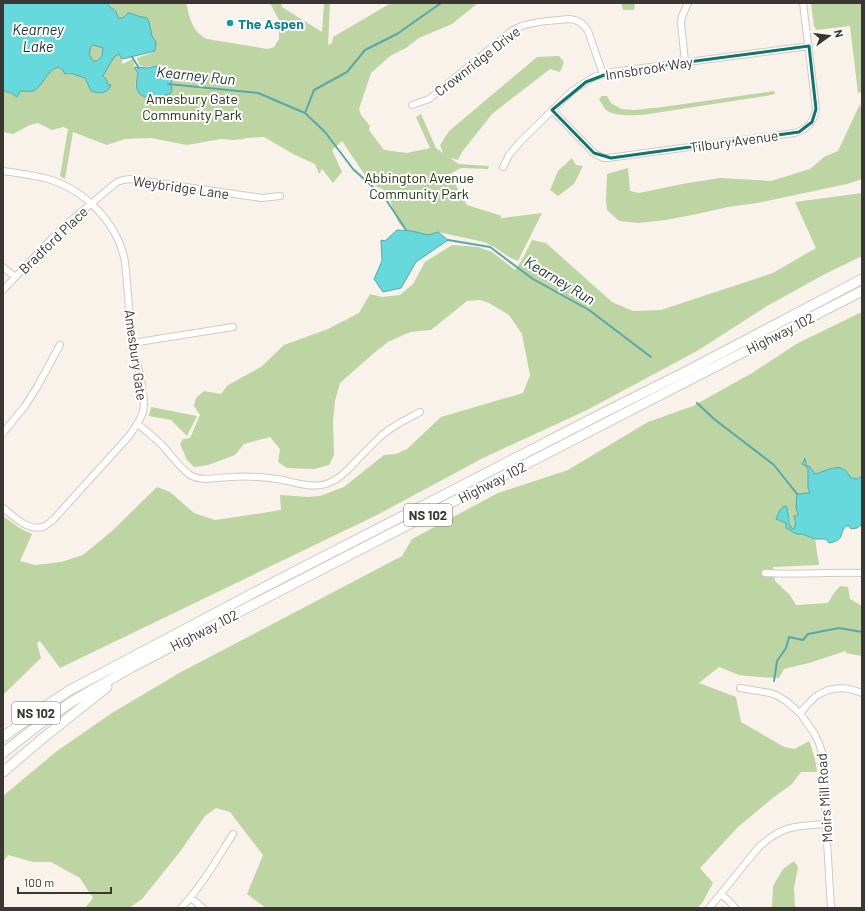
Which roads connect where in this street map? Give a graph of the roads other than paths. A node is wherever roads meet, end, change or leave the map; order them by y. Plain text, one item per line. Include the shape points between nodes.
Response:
1 (688, 3) edge
2 (803, 3) edge
3 (809, 46) junction
4 (685, 62) junction
5 (603, 74) junction
6 (412, 105) dead end
7 (552, 110) junction
8 (503, 167) dead end
9 (3, 171) edge
10 (280, 196) dead end
11 (90, 204) junction
12 (3, 267) edge
13 (15, 277) junction
14 (862, 279) edge
15 (3, 290) edge
16 (862, 291) edge
17 (233, 327) dead end
18 (132, 343) junction
19 (60, 345) dead end
20 (420, 412) dead end
21 (138, 424) junction
22 (3, 433) edge
23 (3, 508) edge
24 (765, 573) dead end
25 (862, 573) edge
26 (132, 667) junction
27 (740, 688) dead end
28 (862, 693) edge
29 (800, 713) junction
30 (3, 737) edge
31 (3, 753) edge
32 (3, 772) edge
33 (826, 824) junction
34 (233, 834) dead end
35 (721, 894) junction
36 (191, 898) junction
37 (181, 908) edge
38 (202, 908) edge
39 (710, 908) edge
40 (735, 908) edge
41 (832, 908) edge

1 - 4 street via 681,22
2 - 3 street, Tilbury Avenue
3 - 4 street, Innsbrook Way
3 - 7 street, Tilbury Avenue via 815,113 808,126 794,133 603,158 594,153
4 - 5 street, Innsbrook Way
5 - 6 street, Crownridge Drive via 588,31 580,22 569,19 527,24 513,30 429,99
5 - 7 street, Innsbrook Way via 579,86
7 - 8 street, Innsbrook Way via 520,142
9 - 11 street, Amesbury Gate via 48,179 78,193
10 - 11 street, Weybridge Lane via 262,198 131,179 118,182
11 - 13 street, Bradford Place via 61,229
11 - 18 street, Amesbury Gate via 110,226 120,244 125,262
12 - 13 street, Bradford Place
13 - 15 street, Bradford Place
14 - 30 highway, Highway 102 / NS 102 via 70,690
16 - 26 highway, Highway 102 / NS 102
17 - 18 street
18 - 21 street, Amesbury Gate via 144,400
19 - 22 street via 25,406
20 - 21 street via 383,434 336,480 315,486 268,478 196,477 184,470 163,446
21 - 23 street, Amesbury Gate via 58,515 45,526 28,527
24 - 25 street
26 - 31 highway, Highway 102 / NS 102 via 73,701
26 - 32 highway
27 - 29 street, Moirs Mill Road via 778,696
28 - 29 street via 842,688 826,691 818,695
29 - 33 street, Moirs Mill Road via 814,733 824,759
33 - 35 street via 796,826 775,833 758,848
33 - 41 street, Moirs Mill Road
34 - 36 street
35 - 39 street
35 - 40 street
36 - 37 street
36 - 38 street

